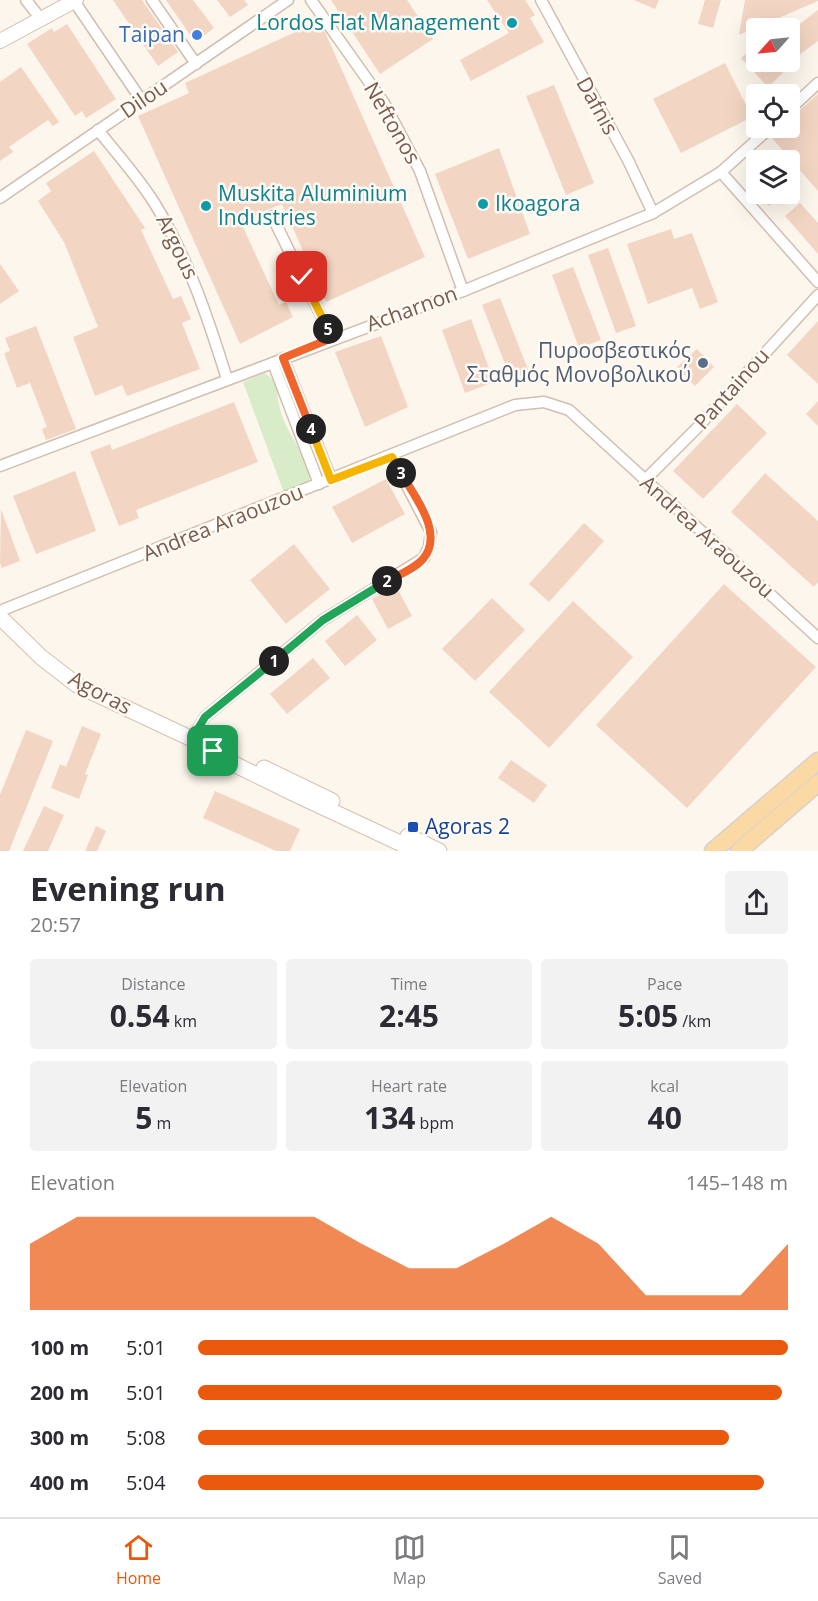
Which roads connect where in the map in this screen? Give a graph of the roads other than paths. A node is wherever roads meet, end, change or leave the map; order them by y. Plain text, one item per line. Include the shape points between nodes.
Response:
1 (26, 0) edge
2 (152, 0) edge
3 (288, 0) edge
4 (311, 0) edge
5 (541, 0) edge
6 (75, 1) edge
7 (40, 18) junction
8 (0, 41) edge
9 (196, 64) junction
10 (818, 83) edge
11 (800, 100) edge
12 (142, 101) junction
13 (98, 130) junction
14 (759, 138) edge
15 (721, 172) junction
16 (0, 198) edge
17 (653, 213) junction
18 (272, 216) dead end
19 (818, 282) edge
20 (463, 291) junction
21 (818, 295) edge
22 (332, 338) junction
23 (278, 361) junction
24 (227, 379) junction
25 (392, 457) junction
26 (0, 466) edge
27 (331, 480) junction
28 (644, 481) junction
29 (319, 484) junction
30 (0, 611) edge
31 (0, 617) edge
32 (818, 638) edge
33 (192, 739) junction
34 (213, 751) junction
35 (818, 761) edge
36 (818, 783) edge
37 (417, 851) edge
38 (439, 851) edge
39 (713, 851) edge
40 (739, 851) edge

1 - 7 street
2 - 9 street
3 - 9 street, Dilou
4 - 20 street, Neftonos via 384,103 420,171
5 - 17 street, Dafnis
6 - 7 street
6 - 12 street
7 - 8 street
9 - 12 street, Dilou
10 - 11 street
12 - 13 street, Dilou
13 - 16 street, Dilou
13 - 24 street, Argous via 154,202 178,247 200,296
14 - 15 street, Acharnon
15 - 17 street, Acharnon
15 - 19 street
17 - 20 street, Acharnon
18 - 22 street
20 - 22 street, Acharnon
21 - 28 street, Pantainou
22 - 23 street, Acharnon
23 - 24 street, Acharnon
23 - 27 street
23 - 29 street
24 - 26 street, Acharnon
25 - 27 street, Andrea Araouzou
25 - 28 street, Andrea Araouzou via 515,405 544,402 569,410
25 - 33 street via 431,532 424,558 323,620 205,717
27 - 29 street, Andrea Araouzou
28 - 32 street, Andrea Araouzou
29 - 30 street, Andrea Araouzou
31 - 33 main road, Agoras via 77,685
33 - 34 main road, Agoras
34 - 37 main road, Agoras
34 - 38 main road, Agoras via 286,778
35 - 39 main road
36 - 40 main road

